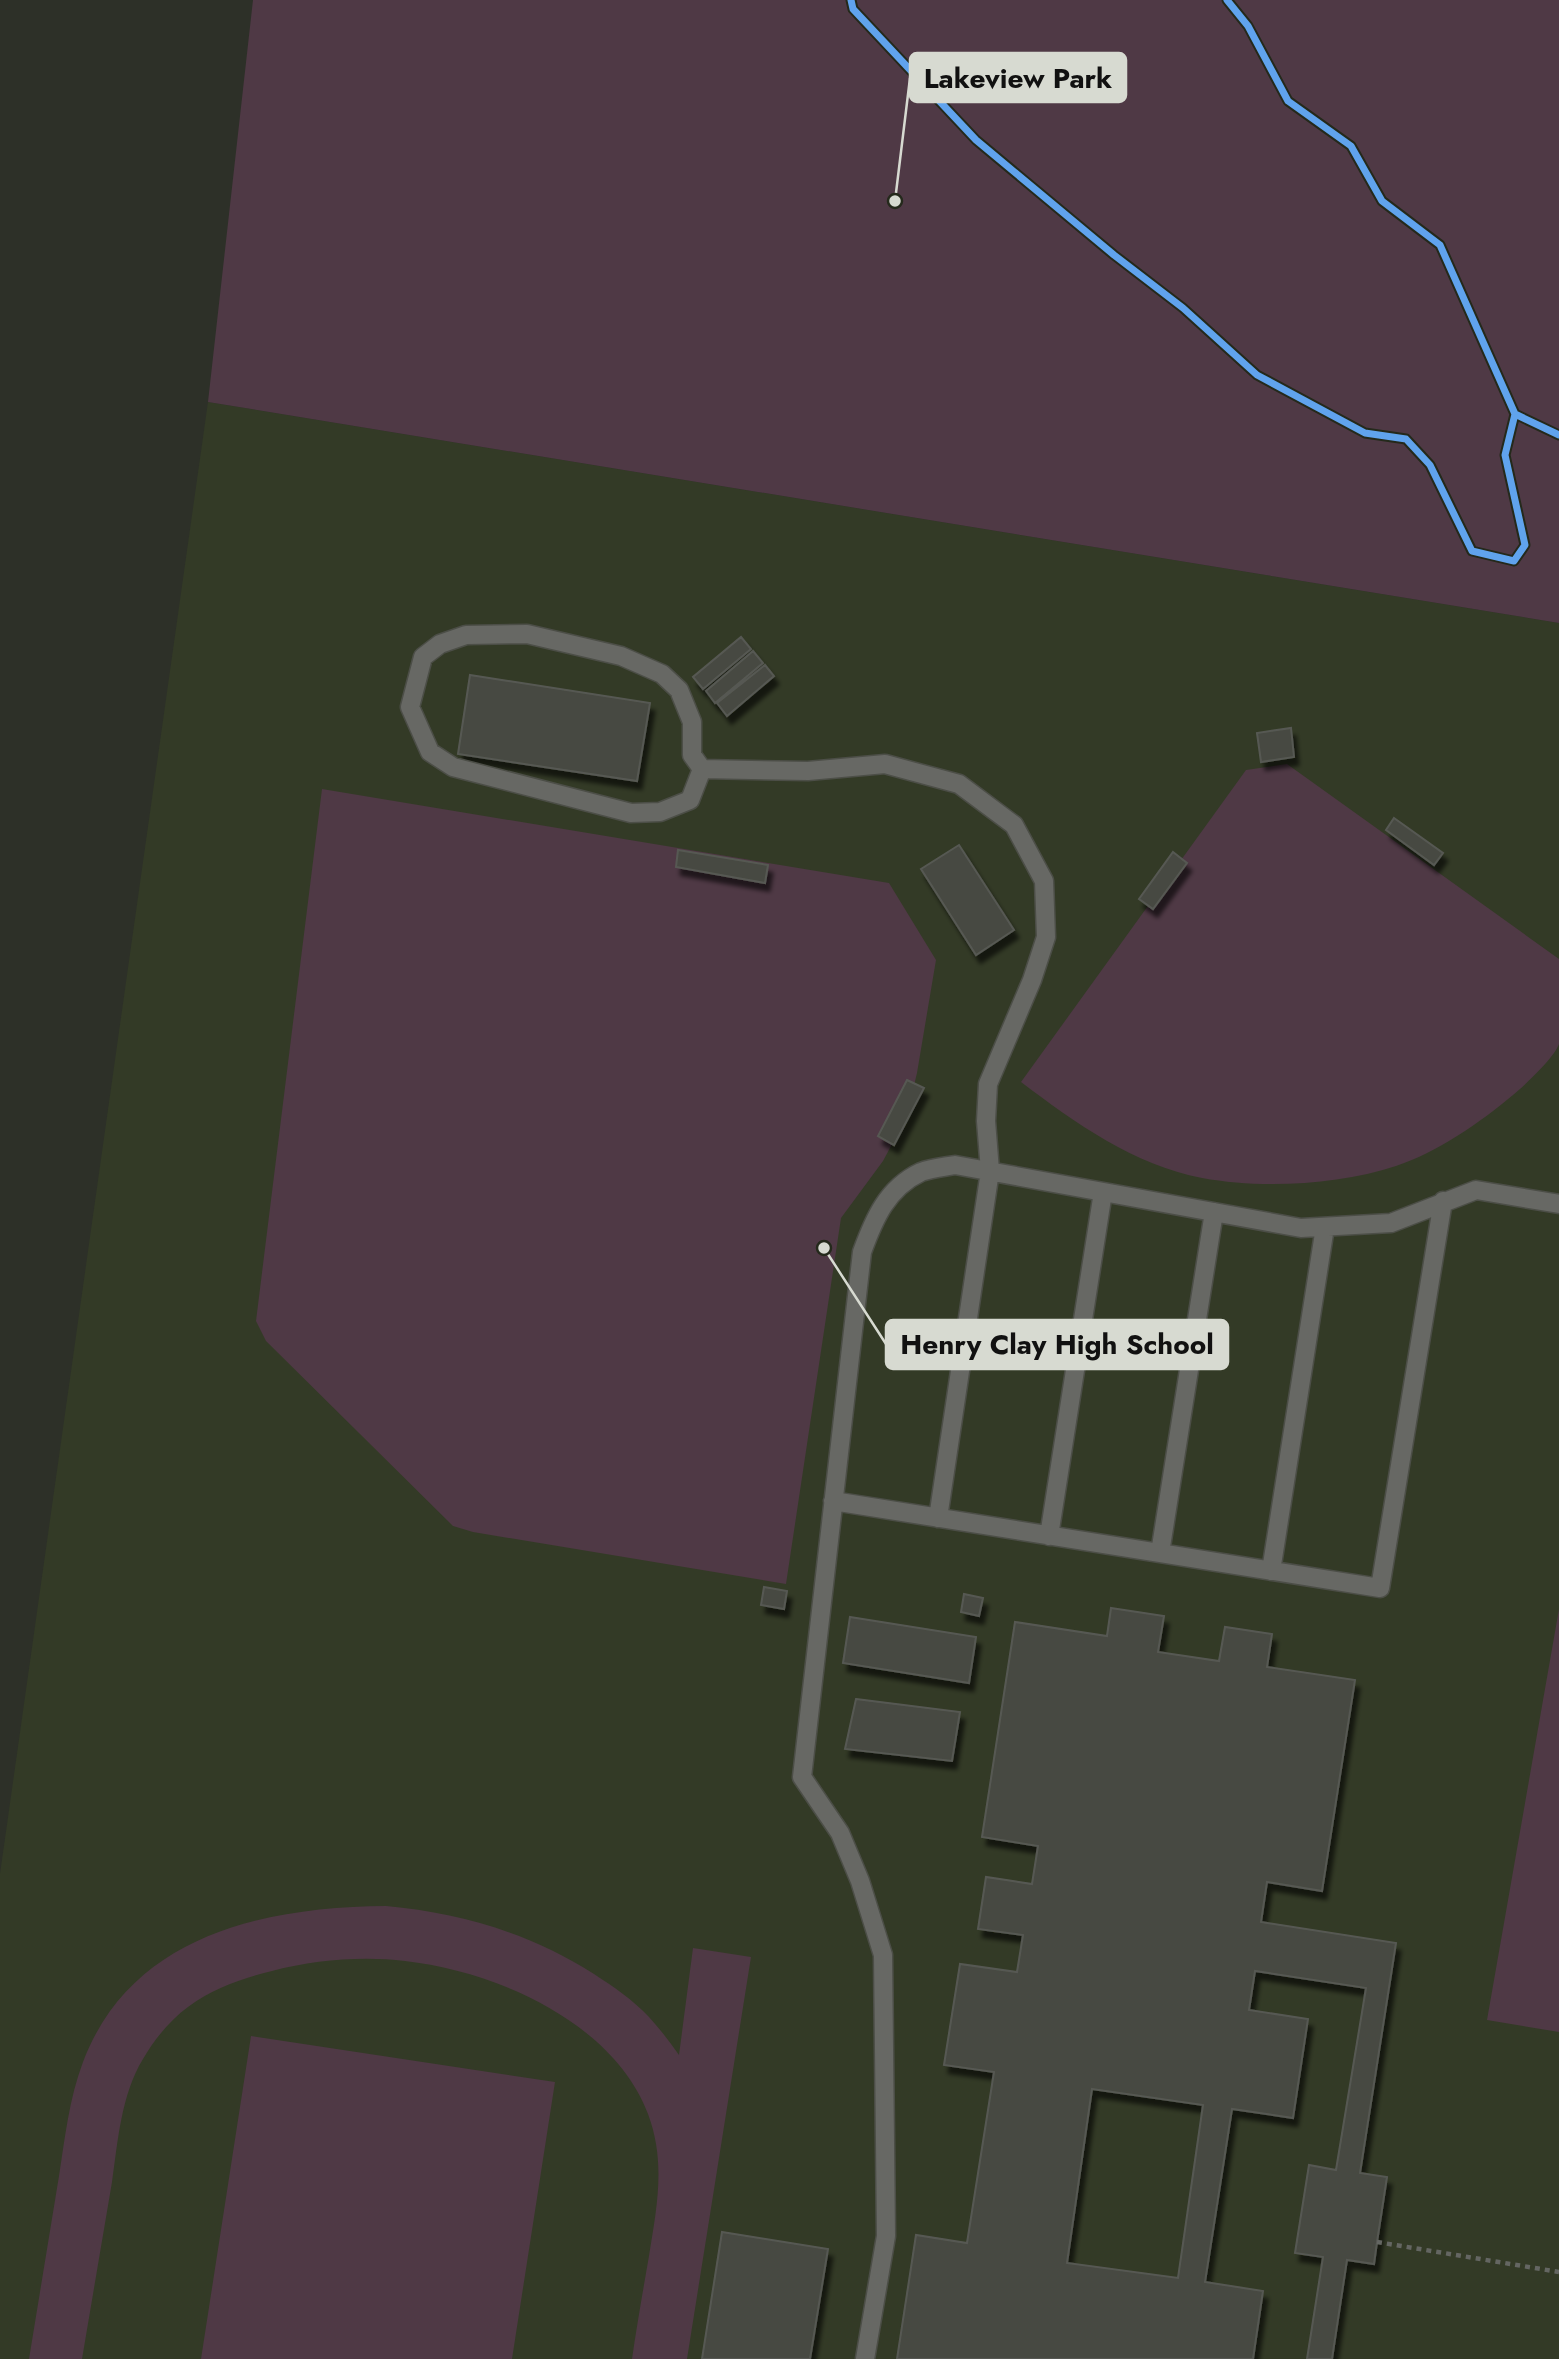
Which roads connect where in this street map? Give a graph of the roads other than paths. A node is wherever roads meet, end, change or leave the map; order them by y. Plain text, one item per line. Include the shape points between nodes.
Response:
1 (702, 769) junction
2 (990, 1171) junction
3 (1103, 1192) junction
4 (1443, 1201) junction
5 (1559, 1204) edge
6 (1214, 1212) junction
7 (1325, 1227) junction
8 (834, 1501) junction
9 (938, 1518) junction
10 (1049, 1536) junction
11 (1160, 1553) junction
12 (1271, 1571) junction
13 (865, 2359) edge

1 - 1 lane via 692,755 692,722 679,690 662,674 621,656 527,634 491,634 466,635 440,644 424,657 410,707 430,752 453,767 631,813 660,812 690,800
1 - 2 lane via 808,771 885,764 959,783 1014,825 1044,881 1046,937 988,1084
2 - 3 lane
2 - 8 lane via 954,1165 922,1172 897,1188 874,1218 862,1252
2 - 9 lane
3 - 6 lane
3 - 10 lane
4 - 5 lane via 1476,1190
4 - 7 lane via 1391,1223
4 - 12 lane via 1380,1588
6 - 7 lane via 1301,1228
6 - 11 lane
7 - 12 lane
8 - 9 lane
8 - 13 lane via 802,1777 840,1833 883,1955 886,2236
9 - 10 lane
10 - 11 lane
11 - 12 lane

